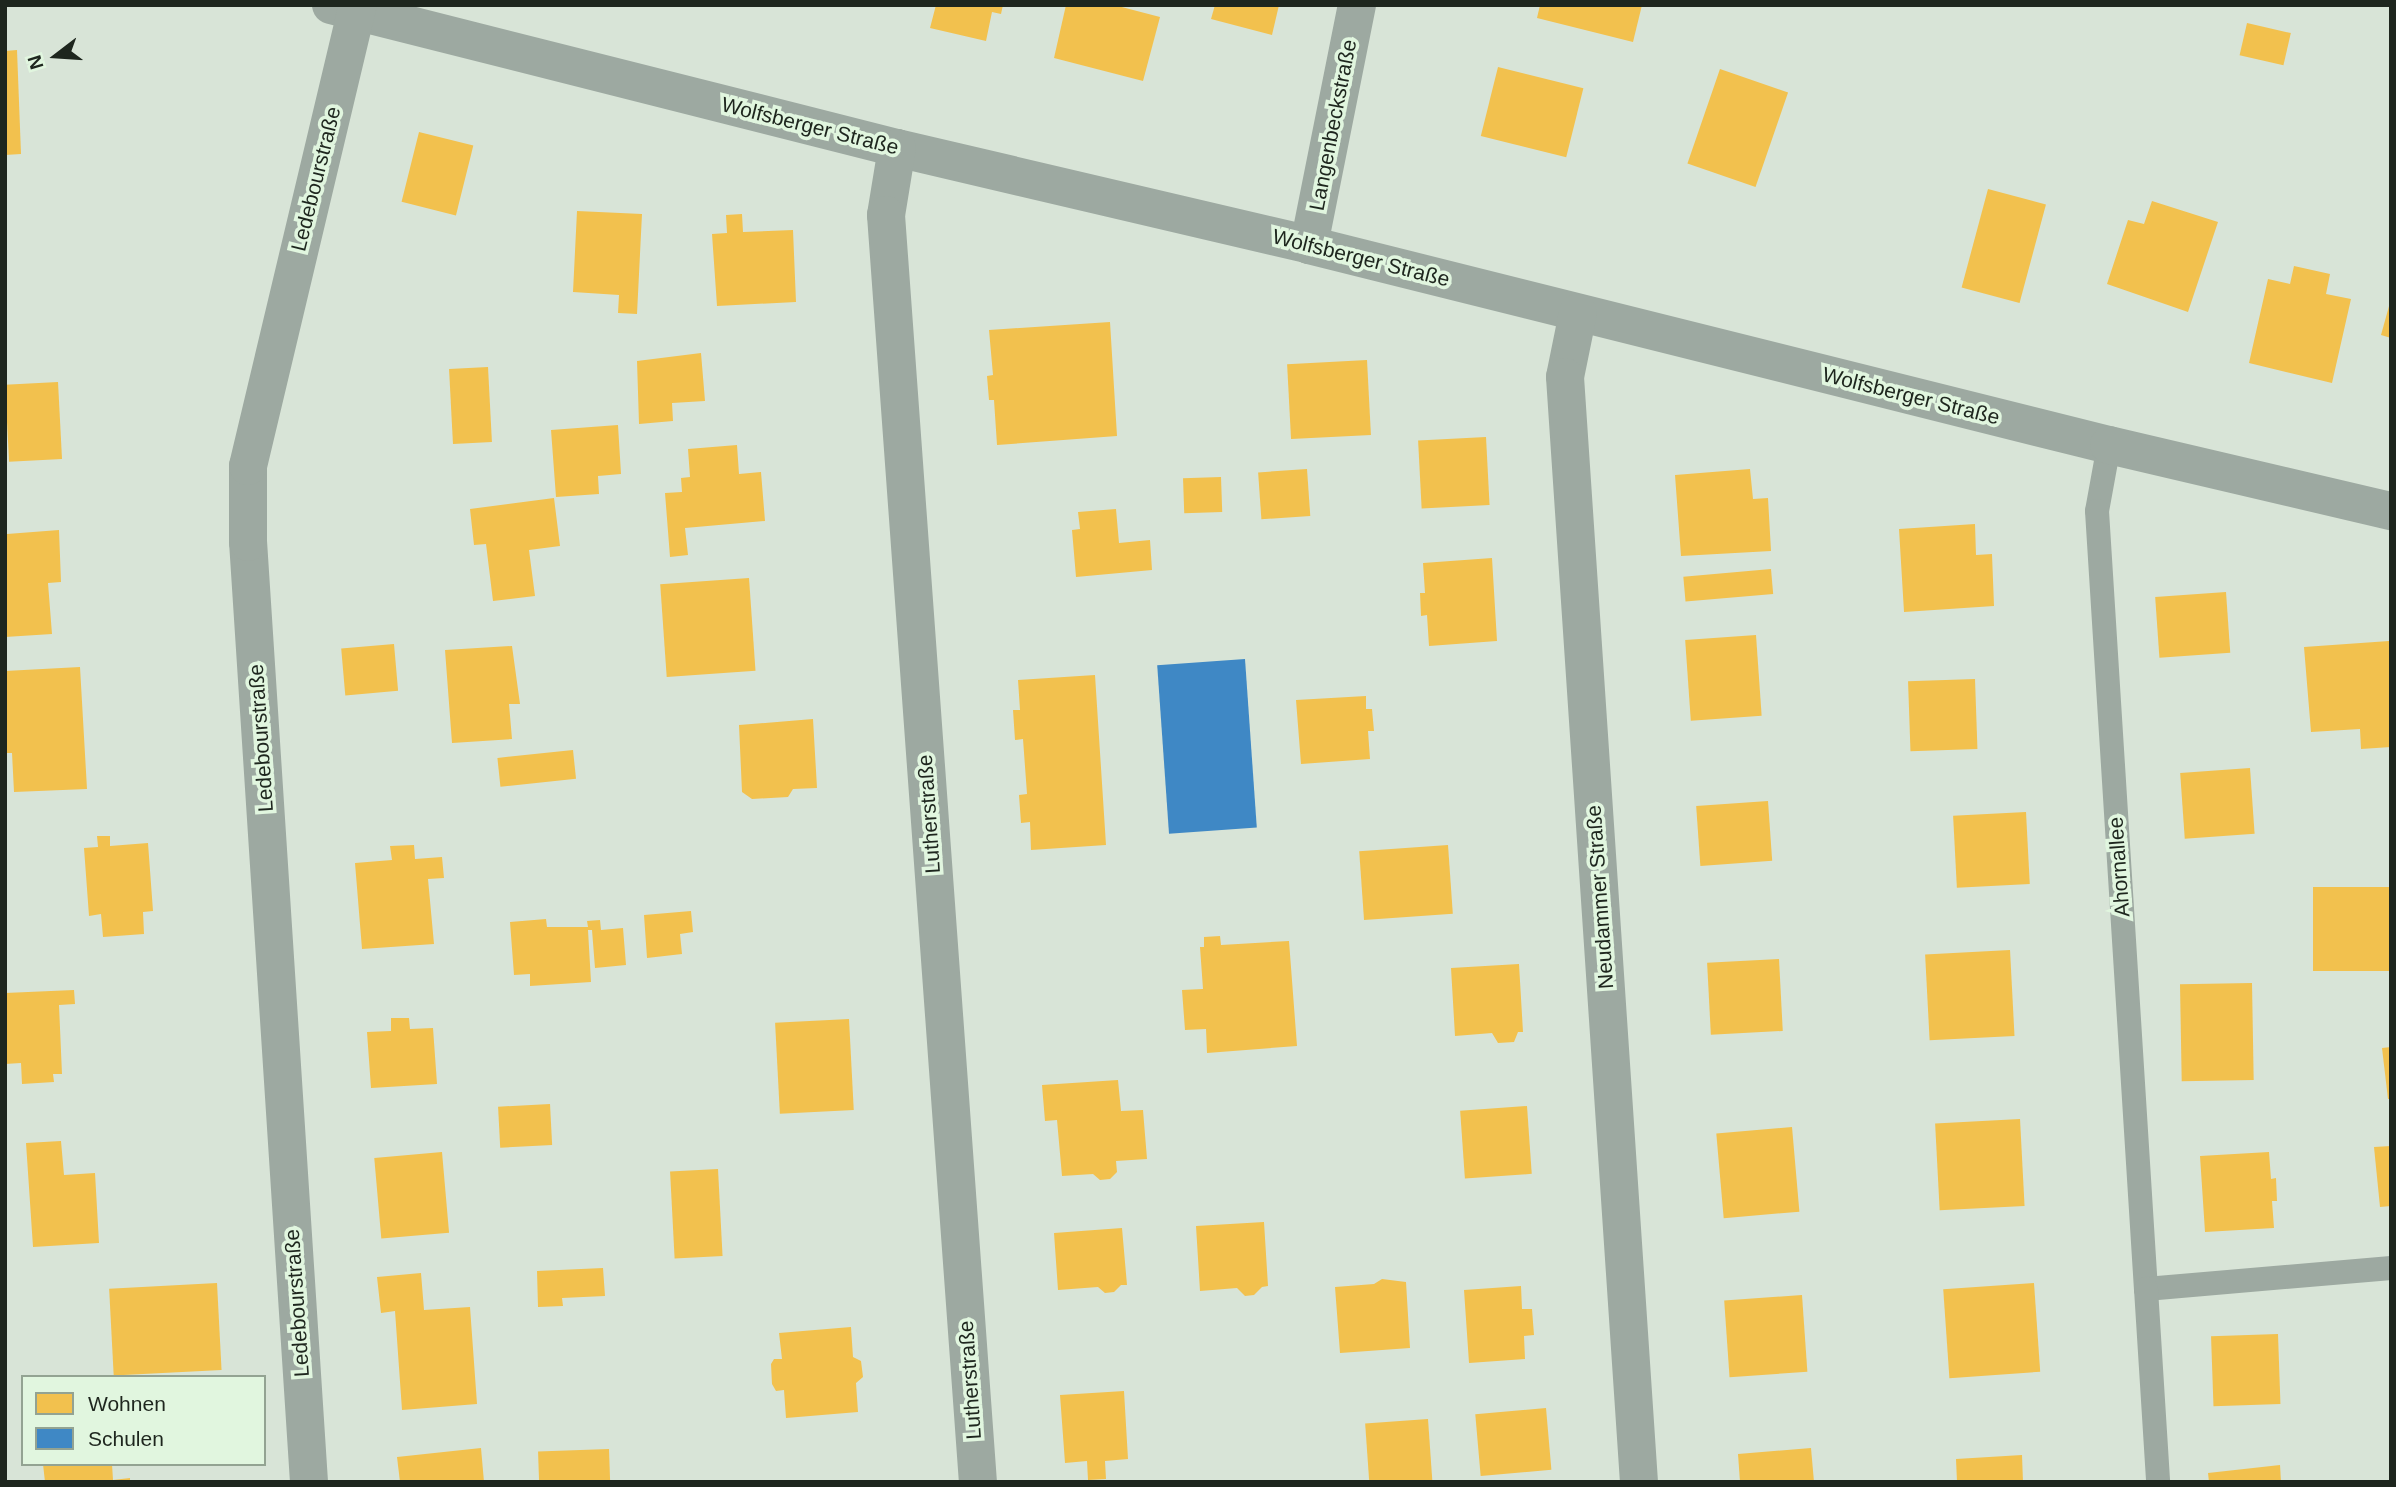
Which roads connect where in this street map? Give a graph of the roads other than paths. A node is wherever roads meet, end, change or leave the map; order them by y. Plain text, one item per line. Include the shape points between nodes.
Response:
1 (1357, 5) edge
2 (348, 7) edge
3 (897, 148) junction
4 (1309, 245) junction
5 (1578, 313) junction
6 (2109, 445) junction
7 (2391, 511) edge
8 (2391, 1268) edge
9 (2146, 1289) junction
10 (309, 1482) edge
11 (978, 1482) edge
12 (1639, 1482) edge
13 (2158, 1482) edge

1 - 4 street, Langenbeckstraße
2 - 3 street, Wolfsberger Straße
2 - 10 street, Ledebourstraße via 248,466 248,542
3 - 4 street, Wolfsberger Straße
3 - 11 street, Lutherstraße via 886,215
4 - 5 street, Wolfsberger Straße
5 - 6 street, Wolfsberger Straße
5 - 12 street, Neudammer Straße via 1565,377
6 - 7 street, Wolfsberger Straße
6 - 9 lane, Ahornallee via 2097,511
8 - 9 lane
9 - 13 lane, Ahornallee

